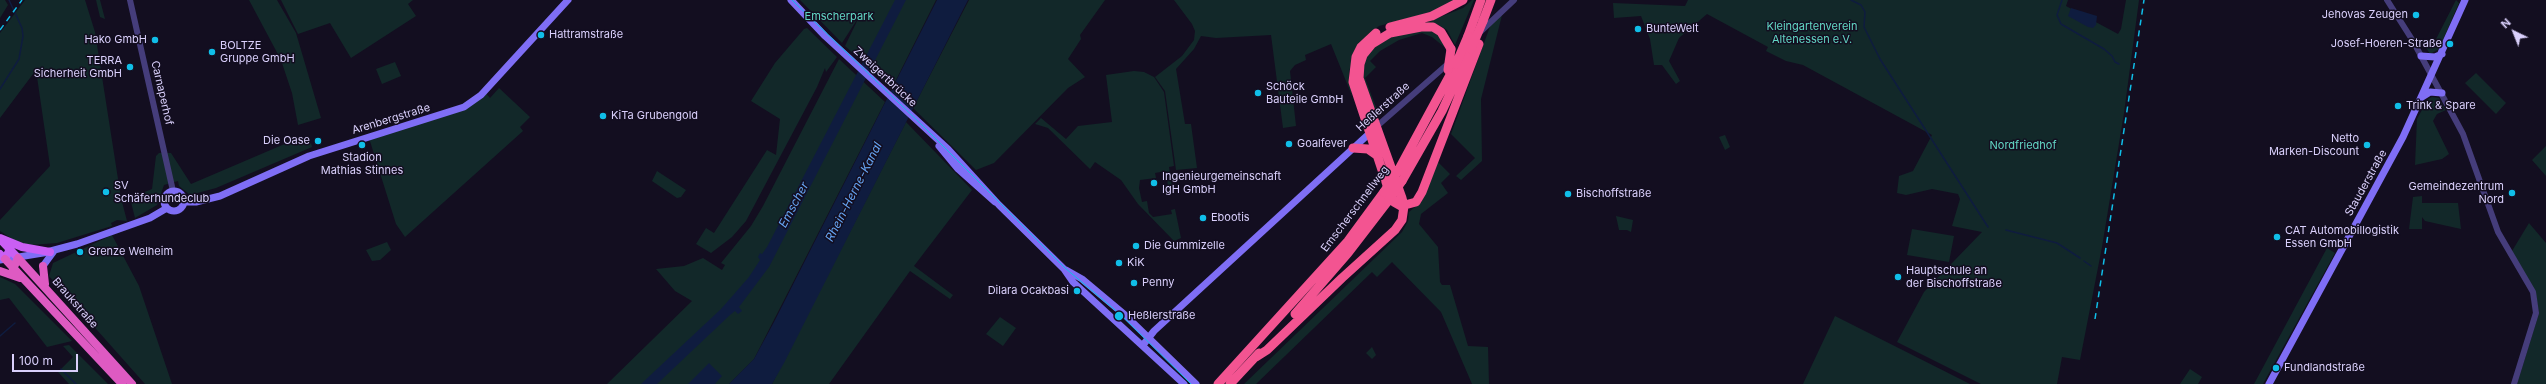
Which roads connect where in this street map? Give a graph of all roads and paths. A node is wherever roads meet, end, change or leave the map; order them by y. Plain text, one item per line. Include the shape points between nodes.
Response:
1 (130, 0) edge
2 (568, 0) edge
3 (791, 0) edge
4 (1463, 0) edge
5 (1482, 0) edge
6 (1491, 0) edge
7 (1514, 0) edge
8 (2388, 0) edge
9 (2465, 0) edge
10 (1486, 18) junction
11 (2442, 54) junction
12 (2421, 56) junction
13 (2432, 75) junction
14 (2442, 93) junction
15 (2422, 97) junction
16 (1429, 118) junction
17 (1373, 130) junction
18 (1354, 148) junction
19 (1378, 156) junction
20 (173, 191) junction
21 (184, 202) junction
22 (1404, 206) junction
23 (167, 208) junction
24 (0, 238) edge
25 (10, 249) junction
26 (52, 251) junction
27 (2, 258) edge
28 (18, 258) junction
29 (43, 266) joint
30 (14, 269) junction
31 (1064, 269) junction
32 (0, 271) edge
33 (23, 279) junction
34 (46, 287) junction
35 (1149, 337) junction
36 (1143, 345) junction
37 (1256, 357) junction
38 (122, 384) edge
39 (132, 384) edge
40 (1184, 384) edge
41 (1196, 384) edge
42 (1218, 384) edge
43 (1230, 384) edge
44 (2269, 384) edge
45 (2514, 384) edge

1 - 20 street, Carnaperhof
2 - 21 main road, Arenbergstraße via 481,95 464,107 309,156 220,196
3 - 31 main road, Zweigertbrücke via 935,139 958,169 986,197 999,205
4 - 17 highway via 1432,16 1380,31 1361,47 1354,65 1353,82
5 - 16 highway, Emscherschnellweg, bridge via 1456,64
6 - 10 highway, Emscherschnellweg
7 - 17 street, Heßlerstraße
8 - 12 street
9 - 11 main road, Stauderstraße
10 - 22 highway via 1479,44 1422,192 1416,202
10 - 37 highway, Emscherschnellweg, bridge via 1442,110 1388,202 1318,288
11 - 12 main road via 2435,57
11 - 13 main road, Stauderstraße
12 - 13 street
13 - 14 street
13 - 15 main road, Stauderstraße
14 - 15 main road via 2430,92
14 - 45 street via 2463,134 2498,232 2536,301 2533,324
15 - 44 main road, Stauderstraße via 2403,137
16 - 17 highway, bridge via 1428,113 1448,70 1451,49 1441,32 1427,27 1406,28 1390,33 1372,44 1363,55 1359,74
16 - 42 highway, Emscherschnellweg, bridge via 1384,192 1338,253
17 - 18 main road, Heßlerstraße
17 - 19 highway
17 - 22 highway
18 - 19 highway via 1368,149
18 - 35 main road, Heßlerstraße
19 - 22 highway via 1394,202
20 - 21 main road via 181,194
20 - 23 main road via 165,198
21 - 23 main road via 178,210
22 - 37 highway via 1402,220 1395,230 1267,350
23 - 26 main road via 145,220
24 - 25 main road, Braukstraße
24 - 26 main road via 22,247
25 - 27 main road
25 - 28 main road, Braukstraße
26 - 28 main road
26 - 29 main road
27 - 28 main road
27 - 30 highway, Braukstraße
28 - 30 highway
28 - 34 highway, Braukstraße
29 - 34 highway
30 - 33 highway, Braukstraße
31 - 35 main road via 1091,286
31 - 36 main road via 1073,282
32 - 33 highway
33 - 38 highway, Braukstraße
34 - 39 highway, Braukstraße
35 - 36 main road, Heßlerstraße
35 - 41 main road
36 - 40 main road
37 - 43 highway, Emscherschnellweg

